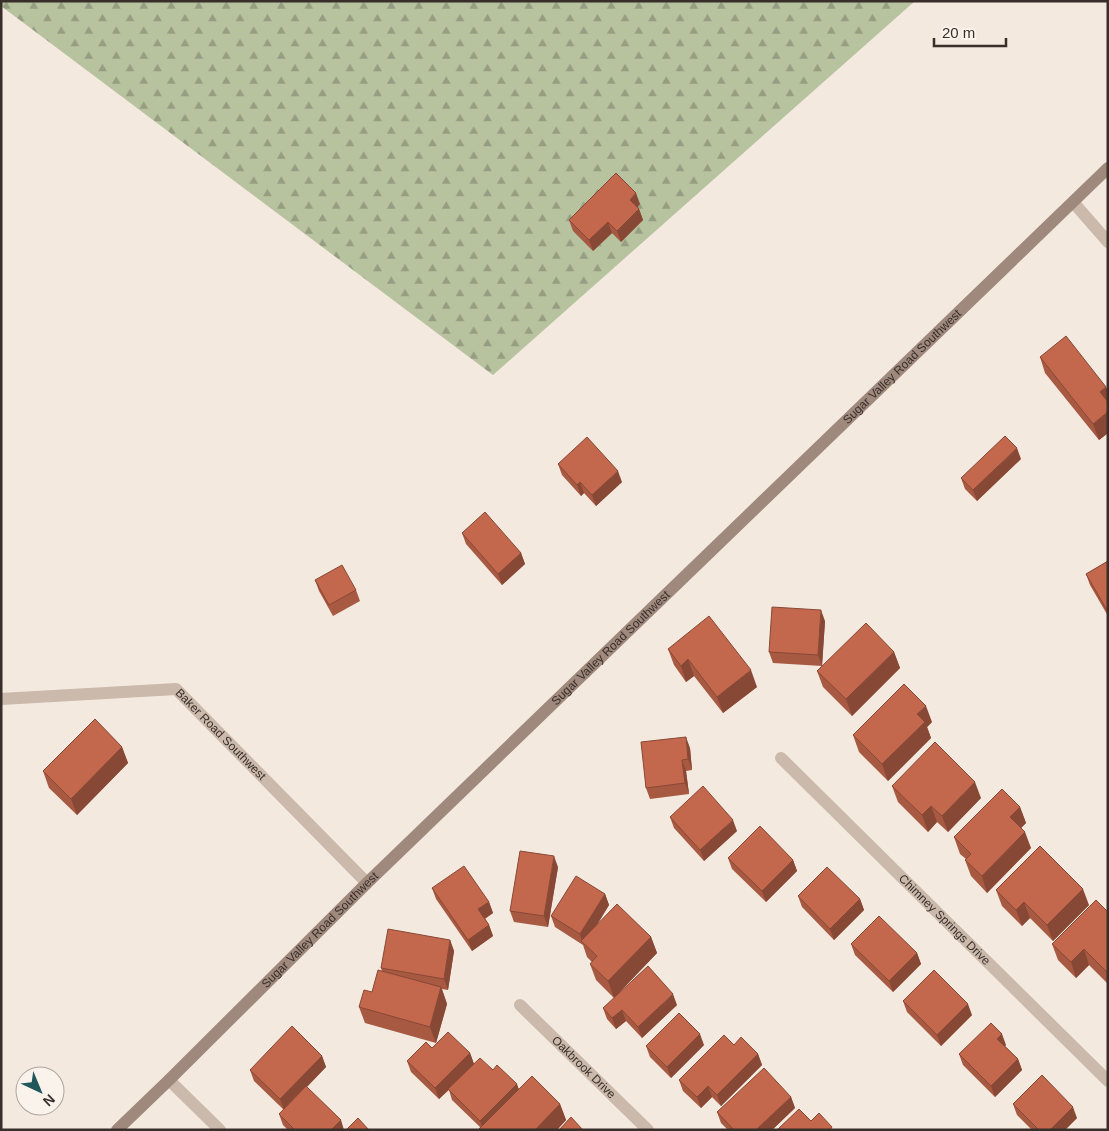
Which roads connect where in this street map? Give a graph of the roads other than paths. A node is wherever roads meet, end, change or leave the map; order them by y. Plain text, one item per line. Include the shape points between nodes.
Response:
1 (1108, 168) edge
2 (1073, 202) junction
3 (1108, 242) edge
4 (1, 699) edge
5 (781, 758) dead end
6 (368, 883) junction
7 (520, 1005) dead end
8 (169, 1080) junction
9 (1108, 1081) edge
10 (117, 1130) edge
11 (220, 1130) edge
12 (648, 1130) edge

1 - 2 street, Sugar Valley Road Southwest
2 - 3 street
2 - 6 street, Sugar Valley Road Southwest
4 - 6 street, Baker Road Southwest via 176,689
5 - 9 street, Chimney Springs Drive
6 - 8 street, Sugar Valley Road Southwest
7 - 12 street, Oakbrook Drive
8 - 10 street, Sugar Valley Road Southwest
8 - 11 street

